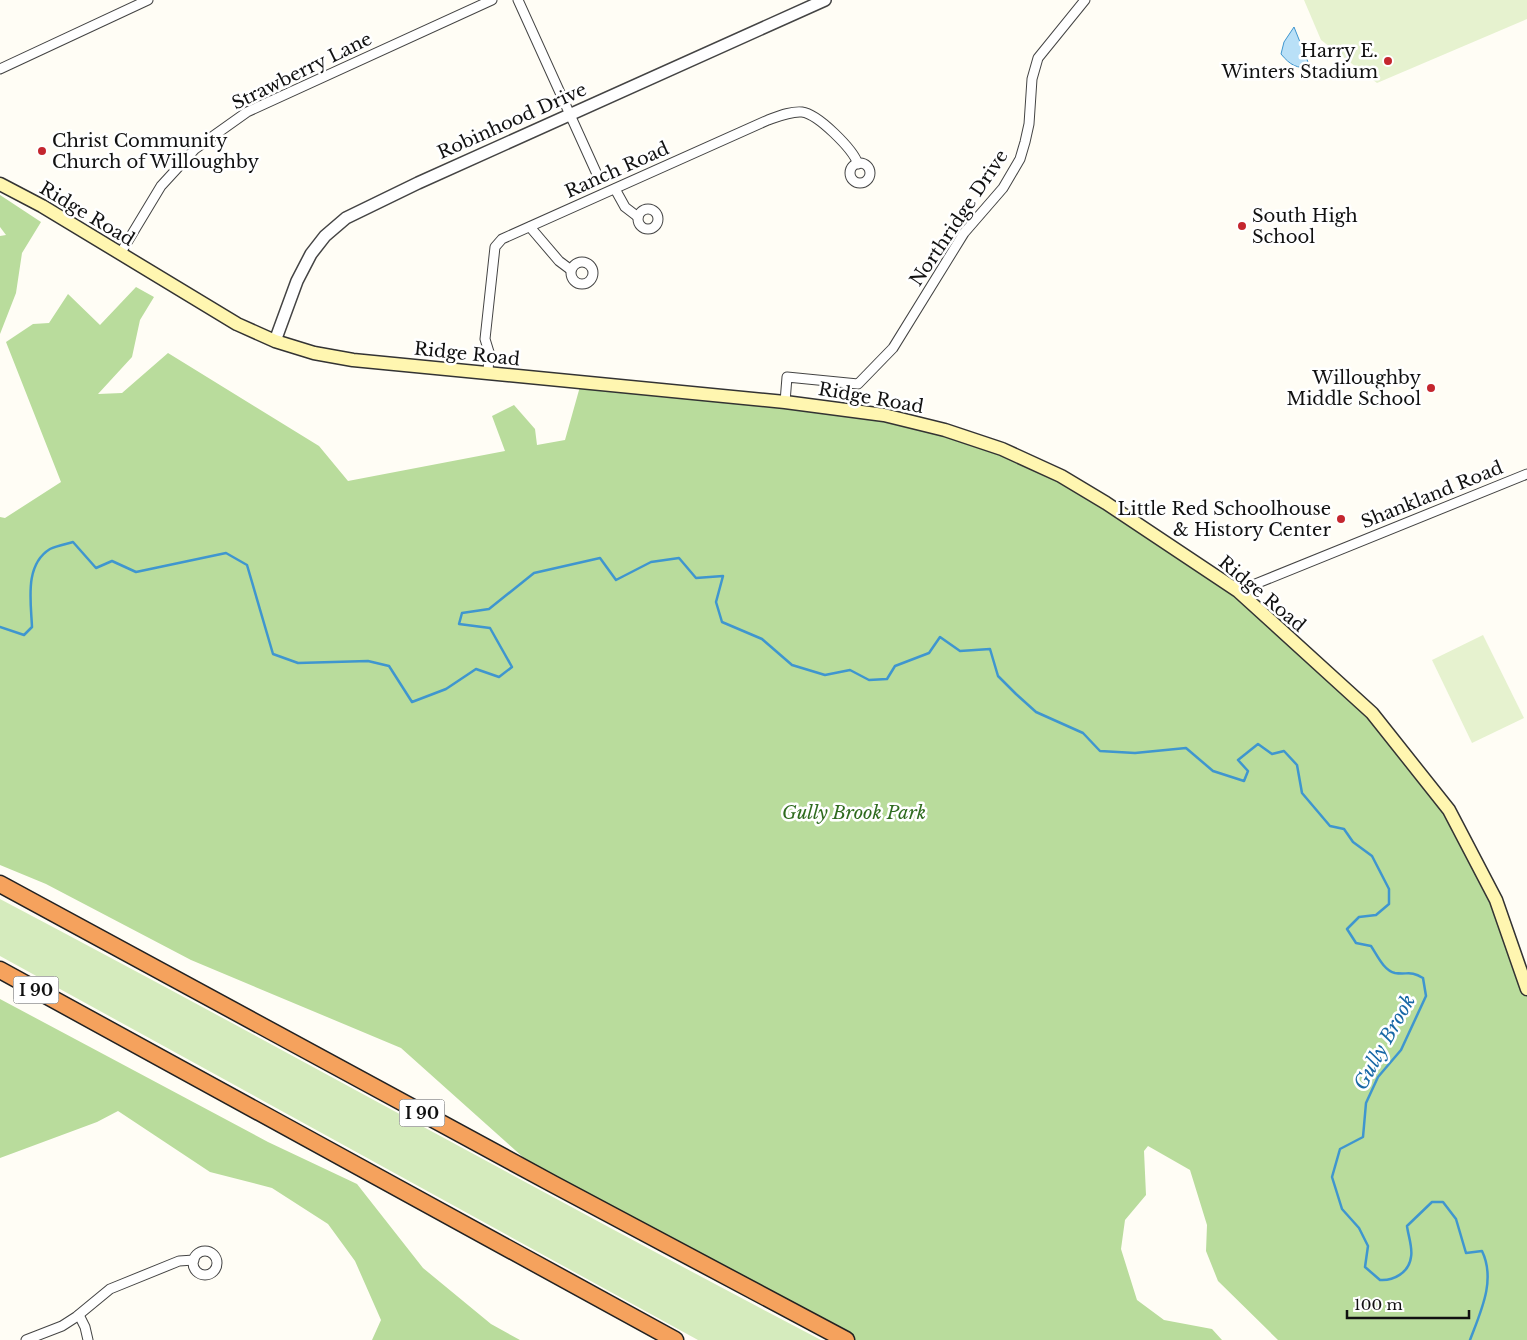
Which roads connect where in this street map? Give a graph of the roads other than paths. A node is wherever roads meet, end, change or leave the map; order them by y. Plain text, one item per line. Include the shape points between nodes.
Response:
1 (148, 0) edge
2 (492, 0) edge
3 (518, 0) edge
4 (825, 0) edge
5 (1085, 0) edge
6 (0, 69) edge
7 (568, 115) junction
8 (858, 164) dead end
9 (596, 172) dead end
10 (0, 184) edge
11 (615, 189) junction
12 (638, 217) dead end
13 (530, 227) junction
14 (120, 254) junction
15 (571, 270) dead end
16 (275, 341) junction
17 (488, 374) junction
18 (785, 402) junction
19 (1527, 474) edge
20 (1238, 592) junction
21 (0, 884) edge
22 (0, 970) edge
23 (1527, 988) edge
24 (194, 1260) dead end
25 (79, 1315) junction
26 (26, 1340) edge
27 (88, 1340) edge
28 (675, 1340) edge
29 (846, 1340) edge

1 - 6 street
2 - 14 street, Strawberry Lane via 240,117 194,148 161,186
3 - 7 street
4 - 7 street, Robinhood Drive
5 - 18 street, Northridge Drive via 1038,58 1032,79 1030,124 1020,159 1003,188 944,262 893,348 858,384 787,377
7 - 9 street
7 - 16 street, Robinhood Drive via 346,218 325,236 312,254 297,281
8 - 11 street, Ranch Road via 846,145 819,120 805,112 794,112 768,120
10 - 14 main road, Ridge Road
11 - 12 street via 625,207
11 - 13 street, Ranch Road
13 - 15 street
13 - 17 street, Ranch Road via 502,239 495,247 485,339
14 - 16 main road, Ridge Road via 237,324
16 - 17 main road, Ridge Road via 353,360
17 - 18 main road, Ridge Road
18 - 20 main road, Ridge Road via 908,420 1002,449 1061,476 1106,503
19 - 20 street, Shankland Road
20 - 23 main road, Ridge Road via 1372,713 1449,810 1496,900
21 - 29 highway, I 90
22 - 28 highway, I 90
24 - 25 street via 179,1261 110,1289
25 - 26 street via 62,1326
25 - 27 street

